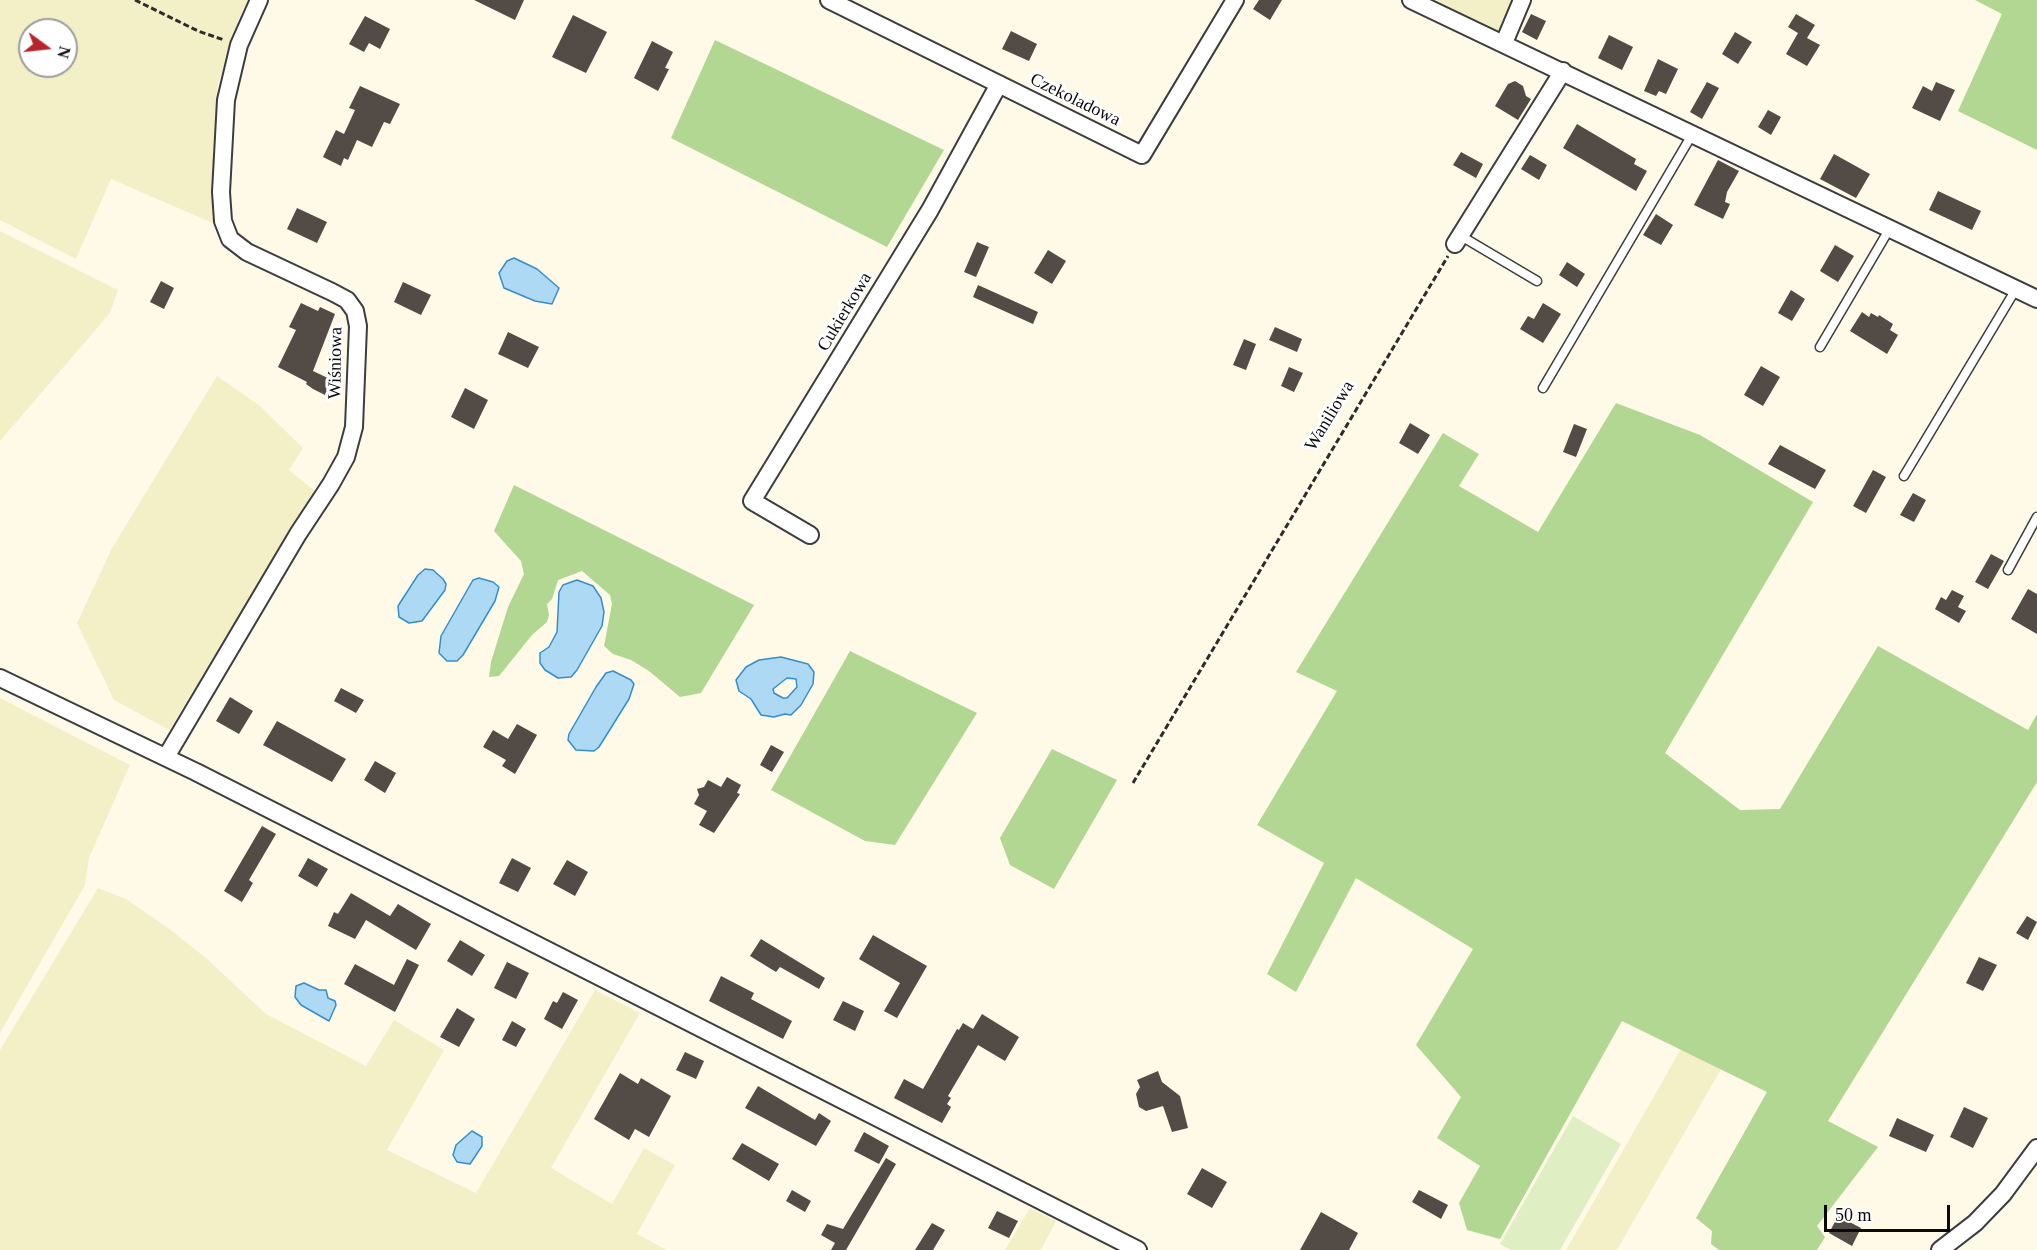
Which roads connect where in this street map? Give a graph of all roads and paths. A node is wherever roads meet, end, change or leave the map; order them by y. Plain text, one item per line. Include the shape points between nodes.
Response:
1 (135, 0) edge
2 (260, 0) edge
3 (830, 0) edge
4 (1235, 0) edge
5 (1411, 0) edge
6 (1522, 0) edge
7 (1504, 43) junction
8 (239, 45) junction
9 (1563, 71) junction
10 (999, 84) junction
11 (1693, 133) junction
12 (1890, 228) junction
13 (1458, 240) junction
14 (1537, 281) dead end
15 (2016, 289) junction
16 (2037, 299) edge
17 (1820, 346) dead end
18 (1543, 388) dead end
19 (1904, 476) dead end
20 (2037, 517) edge
21 (810, 535) dead end
22 (2008, 570) dead end
23 (0, 678) edge
24 (166, 757) junction
25 (1133, 783) dead end
26 (2037, 1148) edge
27 (1138, 1250) edge
28 (1940, 1250) edge

1 - 8 path via 198,31
2 - 8 street, Wiśniowa
3 - 10 street, Czekoladowa
4 - 10 street, Czekoladowa via 1142,155
5 - 7 street
6 - 7 street
7 - 9 street
8 - 24 street, Wiśniowa via 226,100 220,192 223,221 230,239 247,252 347,300 355,311 358,326 354,427 346,457 331,484
9 - 11 street
9 - 13 street
10 - 21 street, Cukierkowa via 930,210 752,501
11 - 12 street
11 - 18 lane
12 - 15 street
12 - 17 lane
13 - 14 lane
13 - 25 path, Waniliowa
15 - 16 street
15 - 19 lane
20 - 22 lane
23 - 24 street
24 - 27 street
26 - 28 street via 2003,1194 1975,1223

